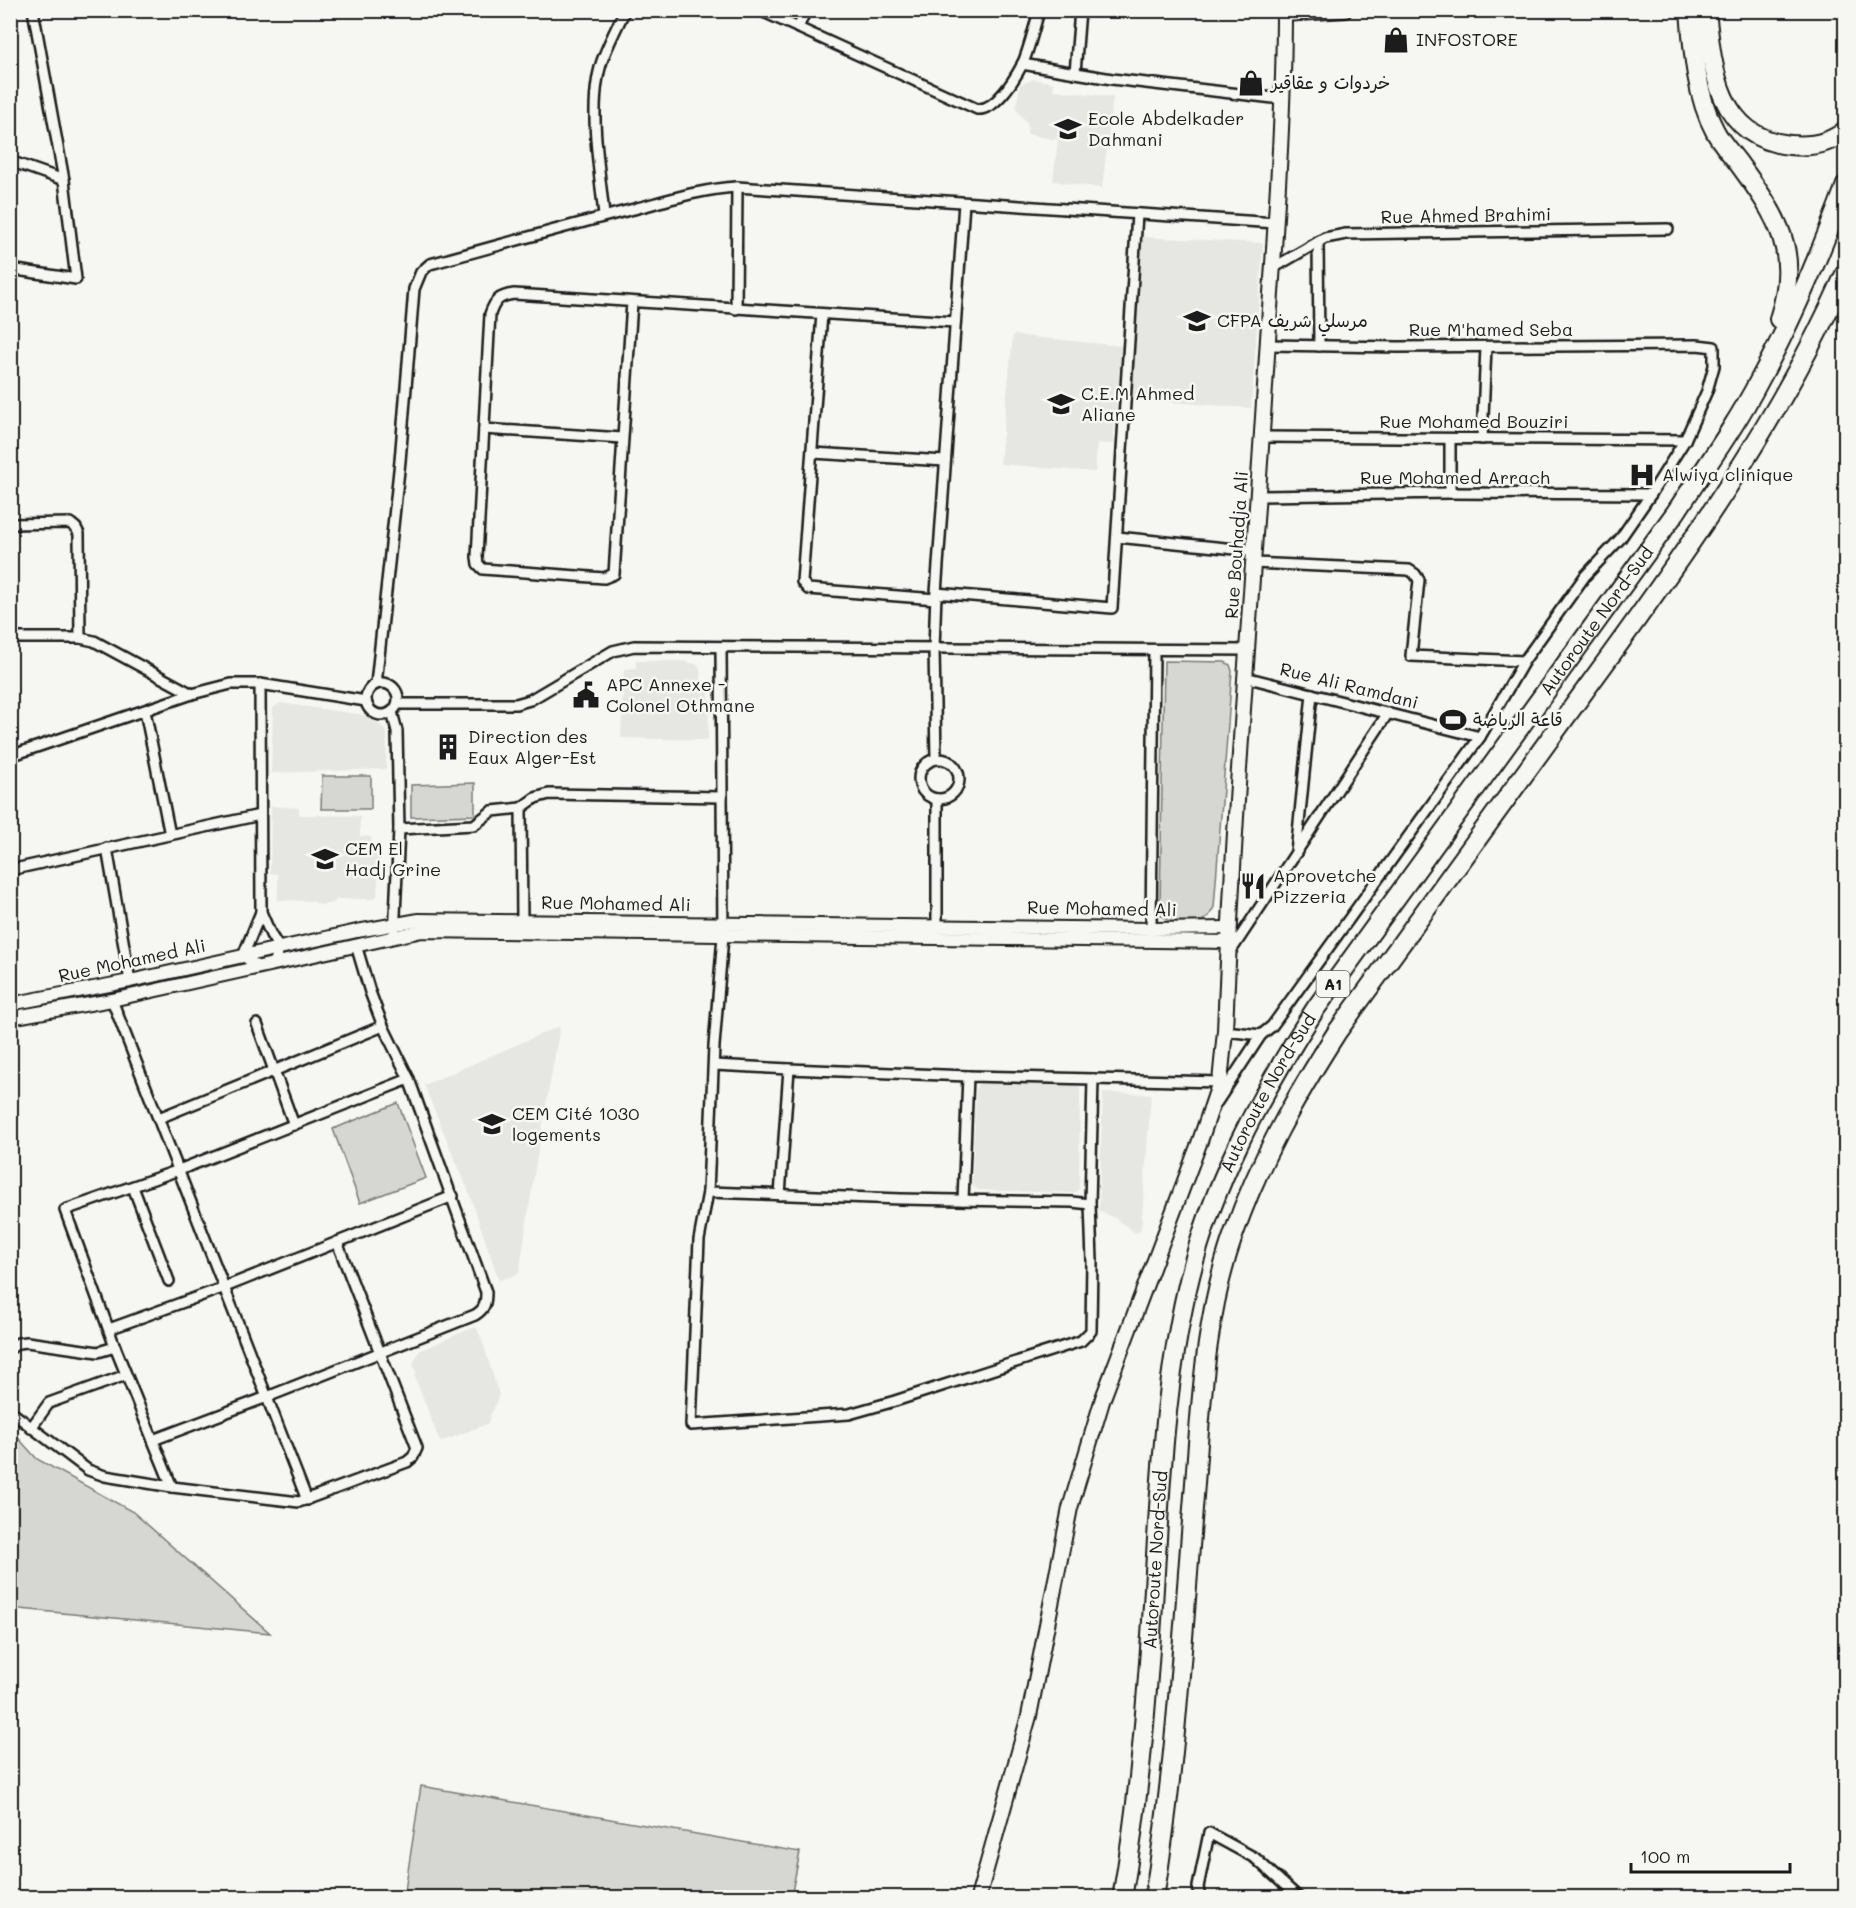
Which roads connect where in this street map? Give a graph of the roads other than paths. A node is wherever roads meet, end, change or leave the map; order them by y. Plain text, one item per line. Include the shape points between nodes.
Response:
1 (33, 10) edge
2 (625, 10) edge
3 (759, 10) edge
4 (806, 10) edge
5 (1037, 10) edge
6 (1080, 10) edge
7 (1345, 10) edge
8 (1706, 10) edge
9 (1284, 12) edge
10 (1689, 14) edge
11 (798, 28) junction
12 (1022, 64) junction
13 (1076, 73) junction
14 (1282, 99) junction
15 (1845, 130) edge
16 (10, 161) edge
17 (64, 180) junction
18 (1845, 186) edge
19 (737, 187) junction
20 (964, 203) junction
21 (1137, 214) junction
22 (604, 216) junction
23 (1276, 223) junction
24 (1668, 229) dead end
25 (1318, 242) junction
26 (1273, 268) junction
27 (10, 269) edge
28 (1845, 272) edge
29 (1845, 286) edge
30 (632, 302) junction
31 (736, 309) junction
32 (822, 314) junction
33 (1825, 318) junction
34 (955, 322) junction
35 (1268, 345) junction
36 (1319, 346) junction
37 (1486, 347) junction
38 (1759, 382) junction
39 (484, 429) junction
40 (1263, 437) junction
41 (622, 438) junction
42 (1450, 439) junction
43 (1482, 439) junction
44 (1685, 440) junction
45 (813, 453) junction
46 (945, 461) junction
47 (1450, 493) junction
48 (1651, 494) junction
49 (1259, 496) junction
50 (10, 524) edge
51 (1117, 537) junction
52 (1254, 557) junction
53 (936, 596) junction
54 (10, 638) edge
55 (80, 638) junction
56 (721, 648) junction
57 (934, 649) junction
58 (1247, 650) junction
59 (1155, 651) junction
60 (1524, 661) junction
61 (1245, 677) junction
62 (260, 684) junction
63 (376, 684) junction
64 (192, 694) junction
65 (1312, 694) junction
66 (366, 701) junction
67 (395, 708) junction
68 (145, 711) junction
69 (1388, 713) junction
70 (1480, 737) junction
71 (10, 756) edge
72 (936, 759) junction
73 (722, 797) junction
74 (937, 799) junction
75 (521, 808) junction
76 (260, 815) junction
77 (399, 829) junction
78 (170, 835) junction
79 (107, 848) junction
80 (1295, 854) junction
81 (10, 870) edge
82 (261, 912) junction
83 (522, 921) junction
84 (394, 924) junction
85 (938, 925) junction
86 (1230, 928) junction
87 (1151, 929) junction
88 (724, 930) junction
89 (394, 937) junction
90 (356, 945) junction
91 (279, 948) junction
92 (1229, 949) junction
93 (243, 956) junction
94 (274, 964) junction
95 (258, 967) junction
96 (130, 981) junction
97 (112, 1000) junction
98 (10, 1004) edge
99 (10, 1018) edge
100 (257, 1024) dead end
101 (383, 1026) junction
102 (1225, 1031) junction
103 (1261, 1035) junction
104 (714, 1065) junction
105 (275, 1069) junction
106 (789, 1069) junction
107 (968, 1076) junction
108 (409, 1079) junction
109 (1093, 1079) junction
110 (1220, 1082) junction
111 (1209, 1114) junction
112 (159, 1118) junction
113 (294, 1125) junction
114 (179, 1170) junction
115 (133, 1186) junction
116 (708, 1192) junction
117 (780, 1195) junction
118 (453, 1196) junction
119 (963, 1200) junction
120 (1090, 1204) junction
121 (337, 1242) junction
122 (170, 1281) dead end
123 (225, 1287) junction
124 (109, 1329) junction
125 (115, 1347) junction
126 (10, 1350) edge
127 (380, 1353) junction
128 (126, 1375) junction
129 (267, 1398) junction
130 (10, 1411) edge
131 (31, 1428) junction
132 (153, 1440) junction
133 (172, 1487) junction
134 (307, 1500) junction
135 (978, 1898) edge
136 (1122, 1898) edge
137 (1154, 1898) edge
138 (1200, 1898) edge
139 (1299, 1898) edge

1 - 17 street
2 - 22 street via 603,60 596,94
3 - 11 street
4 - 11 street
5 - 12 street
6 - 13 street
7 - 9 main road
8 - 15 highway via 1713,66 1723,97 1731,114 1746,128 1778,144 1796,146 1826,143
9 - 14 main road, Rue Bouhadja Ali
10 - 38 highway via 1700,86 1715,132 1767,202 1786,244 1786,300
11 - 12 street via 977,109 995,104
12 - 13 street
13 - 14 street
14 - 23 main road, Rue Bouhadja Ali
16 - 17 street
17 - 27 street via 76,279
18 - 38 highway, Autoroute Nord-Sud / A1 via 1810,276
19 - 20 street
19 - 22 street via 704,191
19 - 31 street
20 - 21 street
20 - 34 street
21 - 23 street
21 - 51 street
22 - 63 street via 430,264 421,272 414,289
23 - 26 main road, Rue Bouhadja Ali
24 - 25 street, Rue Ahmed Brahimi via 1346,234
25 - 26 street, Rue Ahmed Brahimi
25 - 36 street
26 - 35 main road, Rue Bouhadja Ali
28 - 33 highway, Autoroute Nord-Sud / A1
29 - 33 highway
30 - 31 street
30 - 39 street via 514,294 494,302 490,314
30 - 41 street
31 - 32 street
32 - 34 street
32 - 45 street
33 - 137 highway, Autoroute Nord-Sud / A1 via 1708,519 1337,1032 1300,1091 1252,1186 1233,1235 1209,1337 1173,1766
34 - 46 street
35 - 36 street, Rue M'hamed Seba
35 - 40 main road, Rue Bouhadja Ali
36 - 37 street, Rue M'hamed Seba
37 - 43 street
37 - 44 street, Rue M'hamed Seba via 1714,347 1707,391
38 - 136 highway, Autoroute Nord-Sud / A1 via 1676,512 1316,1008 1244,1129 1187,1288 1170,1385 1136,1802
39 - 41 street
39 - 41 street via 478,564 483,569 604,578 614,574 616,567
40 - 42 street, Rue Mohamed Bouziri
40 - 49 main road, Rue Bouhadja Ali
42 - 43 street, Rue Mohamed Bouziri
42 - 47 street
43 - 44 street, Rue Mohamed Bouziri
44 - 48 street
45 - 46 street
45 - 53 street via 804,585 808,589
46 - 53 street
47 - 48 street, Rue Mohamed Arrach
47 - 49 street, Rue Mohamed Arrach
48 - 60 street
49 - 52 main road, Rue Bouhadja Ali
50 - 55 street via 70,523 76,528
51 - 52 street
51 - 53 street via 1112,608
52 - 58 main road, Rue Bouhadja Ali
52 - 60 street via 1409,570 1419,580 1411,656
53 - 57 street
54 - 55 street
55 - 64 street via 94,641
56 - 57 street
56 - 67 street via 624,647 516,704
56 - 73 street
57 - 59 street
57 - 72 street
58 - 59 street
58 - 61 main road, Rue Bouhadja Ali
59 - 87 street
60 - 70 street
61 - 65 street, Rue Ali Ramdani
61 - 86 main road, Rue Bouhadja Ali
62 - 64 street via 231,684
62 - 66 street
62 - 76 street
63 - 66 street via 368,691
63 - 67 street via 388,683 393,687 398,698
64 - 68 street
65 - 69 street, Rue Ali Ramdani
65 - 80 street
66 - 67 street via 368,707 382,716
67 - 77 street
68 - 71 street
68 - 78 street
69 - 70 street, Rue Ali Ramdani
69 - 80 street
70 - 103 street via 1272,1026
72 - 74 street via 923,767 918,779 926,795
72 - 74 street via 950,762 959,780 950,796
73 - 75 street via 549,794
73 - 88 street
74 - 85 street
75 - 77 street via 492,811 474,825
75 - 83 street
76 - 78 street
76 - 82 street
77 - 84 street
78 - 79 street
79 - 81 street
79 - 96 street
80 - 92 street
82 - 91 street
82 - 93 street
83 - 84 street, Rue Mohamed Ali via 419,920
83 - 88 street, Rue Mohamed Ali
84 - 89 street
84 - 91 street, Rue Mohamed Ali
85 - 87 street, Rue Mohamed Ali
85 - 88 street, Rue Mohamed Ali
86 - 87 street, Rue Mohamed Ali
86 - 92 main road, Rue Bouhadja Ali
88 - 89 street via 422,931
88 - 92 street
88 - 104 street
89 - 90 street
90 - 94 street
90 - 101 street
91 - 93 street, Rue Mohamed Ali
91 - 94 street
92 - 102 main road, Rue Bouhadja Ali
93 - 95 street
93 - 96 street, Rue Mohamed Ali
94 - 95 street
95 - 97 street
96 - 98 street, Rue Mohamed Ali
97 - 99 street
97 - 112 street
100 - 105 street
101 - 105 street
101 - 108 street
102 - 103 street
102 - 110 main road, Rue Bouhadja Ali
103 - 111 street
104 - 106 street
104 - 116 street
105 - 112 street
105 - 113 street
106 - 107 street
106 - 117 street
107 - 109 street
107 - 119 street
108 - 113 street
108 - 118 street
109 - 110 street
109 - 120 street
110 - 111 main road, Rue Bouhadja Ali
111 - 135 main road, Rue Bouhadja Ali via 1103,1398 1077,1483 1029,1716
112 - 114 street
113 - 114 street
114 - 115 street
114 - 123 street
115 - 122 street
115 - 124 street via 65,1210
116 - 117 street
116 - 120 street via 699,1240 691,1425 849,1413 1081,1341 1090,1331
117 - 119 street
118 - 121 street
118 - 127 street via 486,1292 483,1310
119 - 120 street
121 - 123 street
121 - 127 street
123 - 124 street
123 - 129 street
124 - 125 street
125 - 126 street via 98,1352 27,1342
125 - 128 street
127 - 129 street
127 - 134 street via 416,1453 407,1462
128 - 131 street via 49,1403
128 - 132 street
129 - 132 street
129 - 134 street
130 - 131 street
131 - 133 street via 88,1470
132 - 133 street
133 - 134 street
138 - 139 street via 1198,1887 1209,1833 1255,1858

